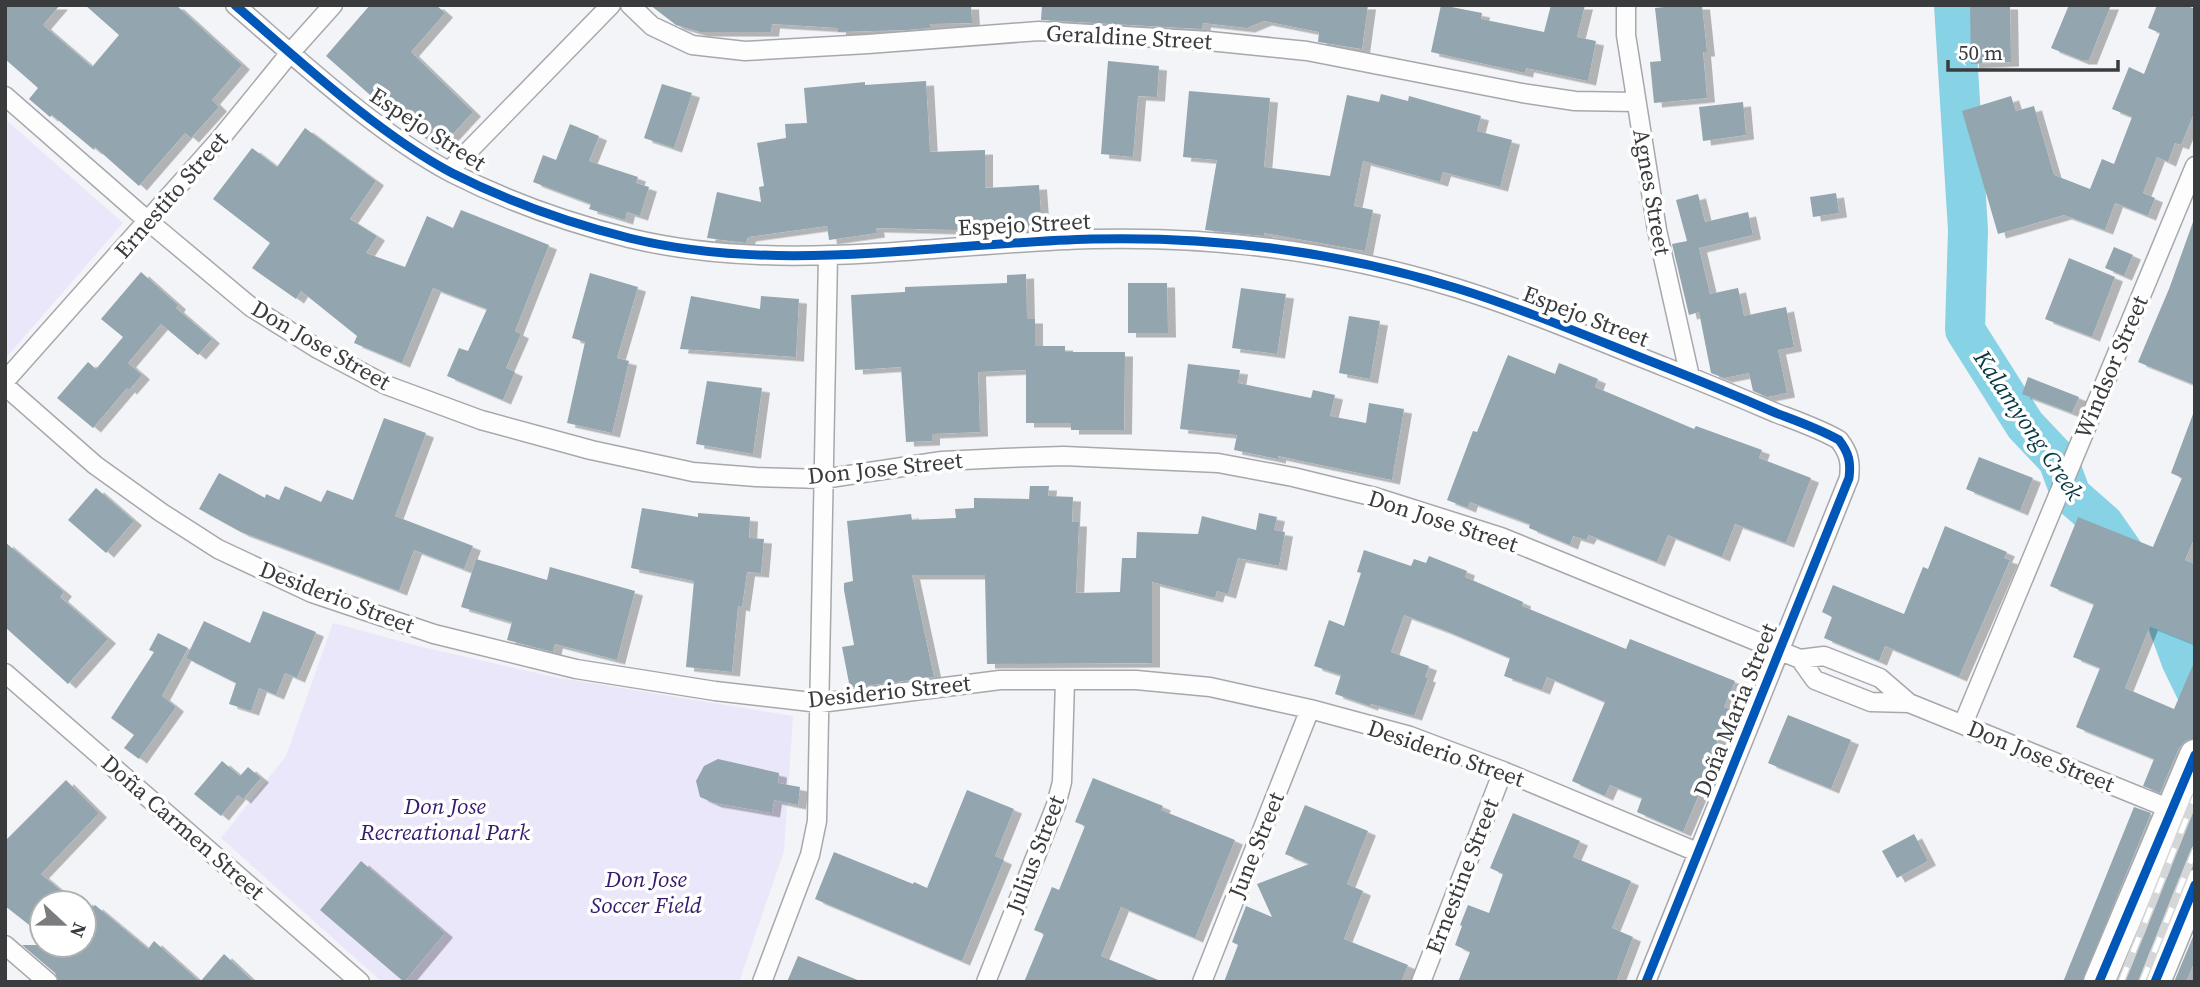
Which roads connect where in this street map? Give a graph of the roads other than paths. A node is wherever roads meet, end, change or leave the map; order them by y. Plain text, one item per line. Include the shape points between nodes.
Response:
1 (235, 5) edge
2 (333, 5) edge
3 (611, 5) edge
4 (630, 5) edge
5 (1626, 5) edge
6 (290, 53) junction
7 (5, 96) edge
8 (1636, 102) junction
9 (2195, 166) edge
10 (449, 171) junction
11 (148, 221) junction
12 (828, 255) junction
13 (1690, 377) junction
14 (5, 383) edge
15 (1847, 451) joint
16 (823, 479) junction
17 (1779, 651) junction
18 (1800, 659) junction
19 (5, 673) edge
20 (1065, 681) junction
21 (820, 703) junction
22 (1909, 703) junction
23 (1310, 709) junction
24 (1963, 724) junction
25 (2195, 755) edge
26 (1503, 771) junction
27 (2173, 810) junction
28 (1697, 852) junction
29 (2195, 885) edge
30 (5, 945) edge
31 (48, 982) edge
32 (360, 982) edge
33 (762, 982) edge
34 (986, 982) edge
35 (1202, 982) edge
36 (1421, 982) edge
37 (1646, 982) edge
38 (2099, 982) edge
39 (2155, 982) edge

1 - 6 street, Espejo Street
2 - 6 street, Ernestito Street
3 - 10 street
4 - 8 street, Geraldine Street via 652,26 692,45 745,51 1039,31 1104,34 1307,51 1522,93 1575,101
5 - 8 street, Agnes Street
6 - 10 street, Espejo Street via 365,114
6 - 11 street, Ernestito Street
7 - 11 street, Don Jose Street
8 - 13 street, Agnes Street via 1657,230
9 - 24 street, Windsor Street
10 - 12 street, Espejo Street via 509,198 629,238 692,250
11 - 14 street, Ernestito Street
11 - 16 street, Don Jose Street via 251,307 386,385 481,420 693,472
12 - 13 street, Espejo Street via 1096,239 1217,241 1348,261 1454,288
12 - 16 street
13 - 15 street, Espejo Street via 1830,435
14 - 21 street, Desiderio Street via 95,464 162,513 218,548 312,593 434,634 576,669
15 - 17 street, Doña Maria Street via 1849,478
16 - 17 street, Don Jose Street via 930,462 1004,458 1218,463 1375,498 1502,537
16 - 21 street
17 - 18 street, Don Jose Street
17 - 28 street, Doña Maria Street
18 - 22 street, Don Jose Street via 1824,656 1880,678
18 - 22 street, Don Jose Street via 1815,680 1871,702
19 - 32 street, Doña Carmen Street
20 - 21 street, Desiderio Street via 1000,680
20 - 23 street, Desiderio Street via 1136,680 1210,687
20 - 34 street, Julius Street via 1062,782
21 - 33 street via 817,821 810,855
22 - 24 street, Don Jose Street
23 - 26 street, Desiderio Street via 1410,736
23 - 35 street, June Street
24 - 27 street, Don Jose Street
25 - 27 main road
26 - 28 street, Desiderio Street
26 - 36 street, Ernestine Street
27 - 38 main road
28 - 37 street, Doña Maria Street
29 - 39 main road
30 - 31 street

